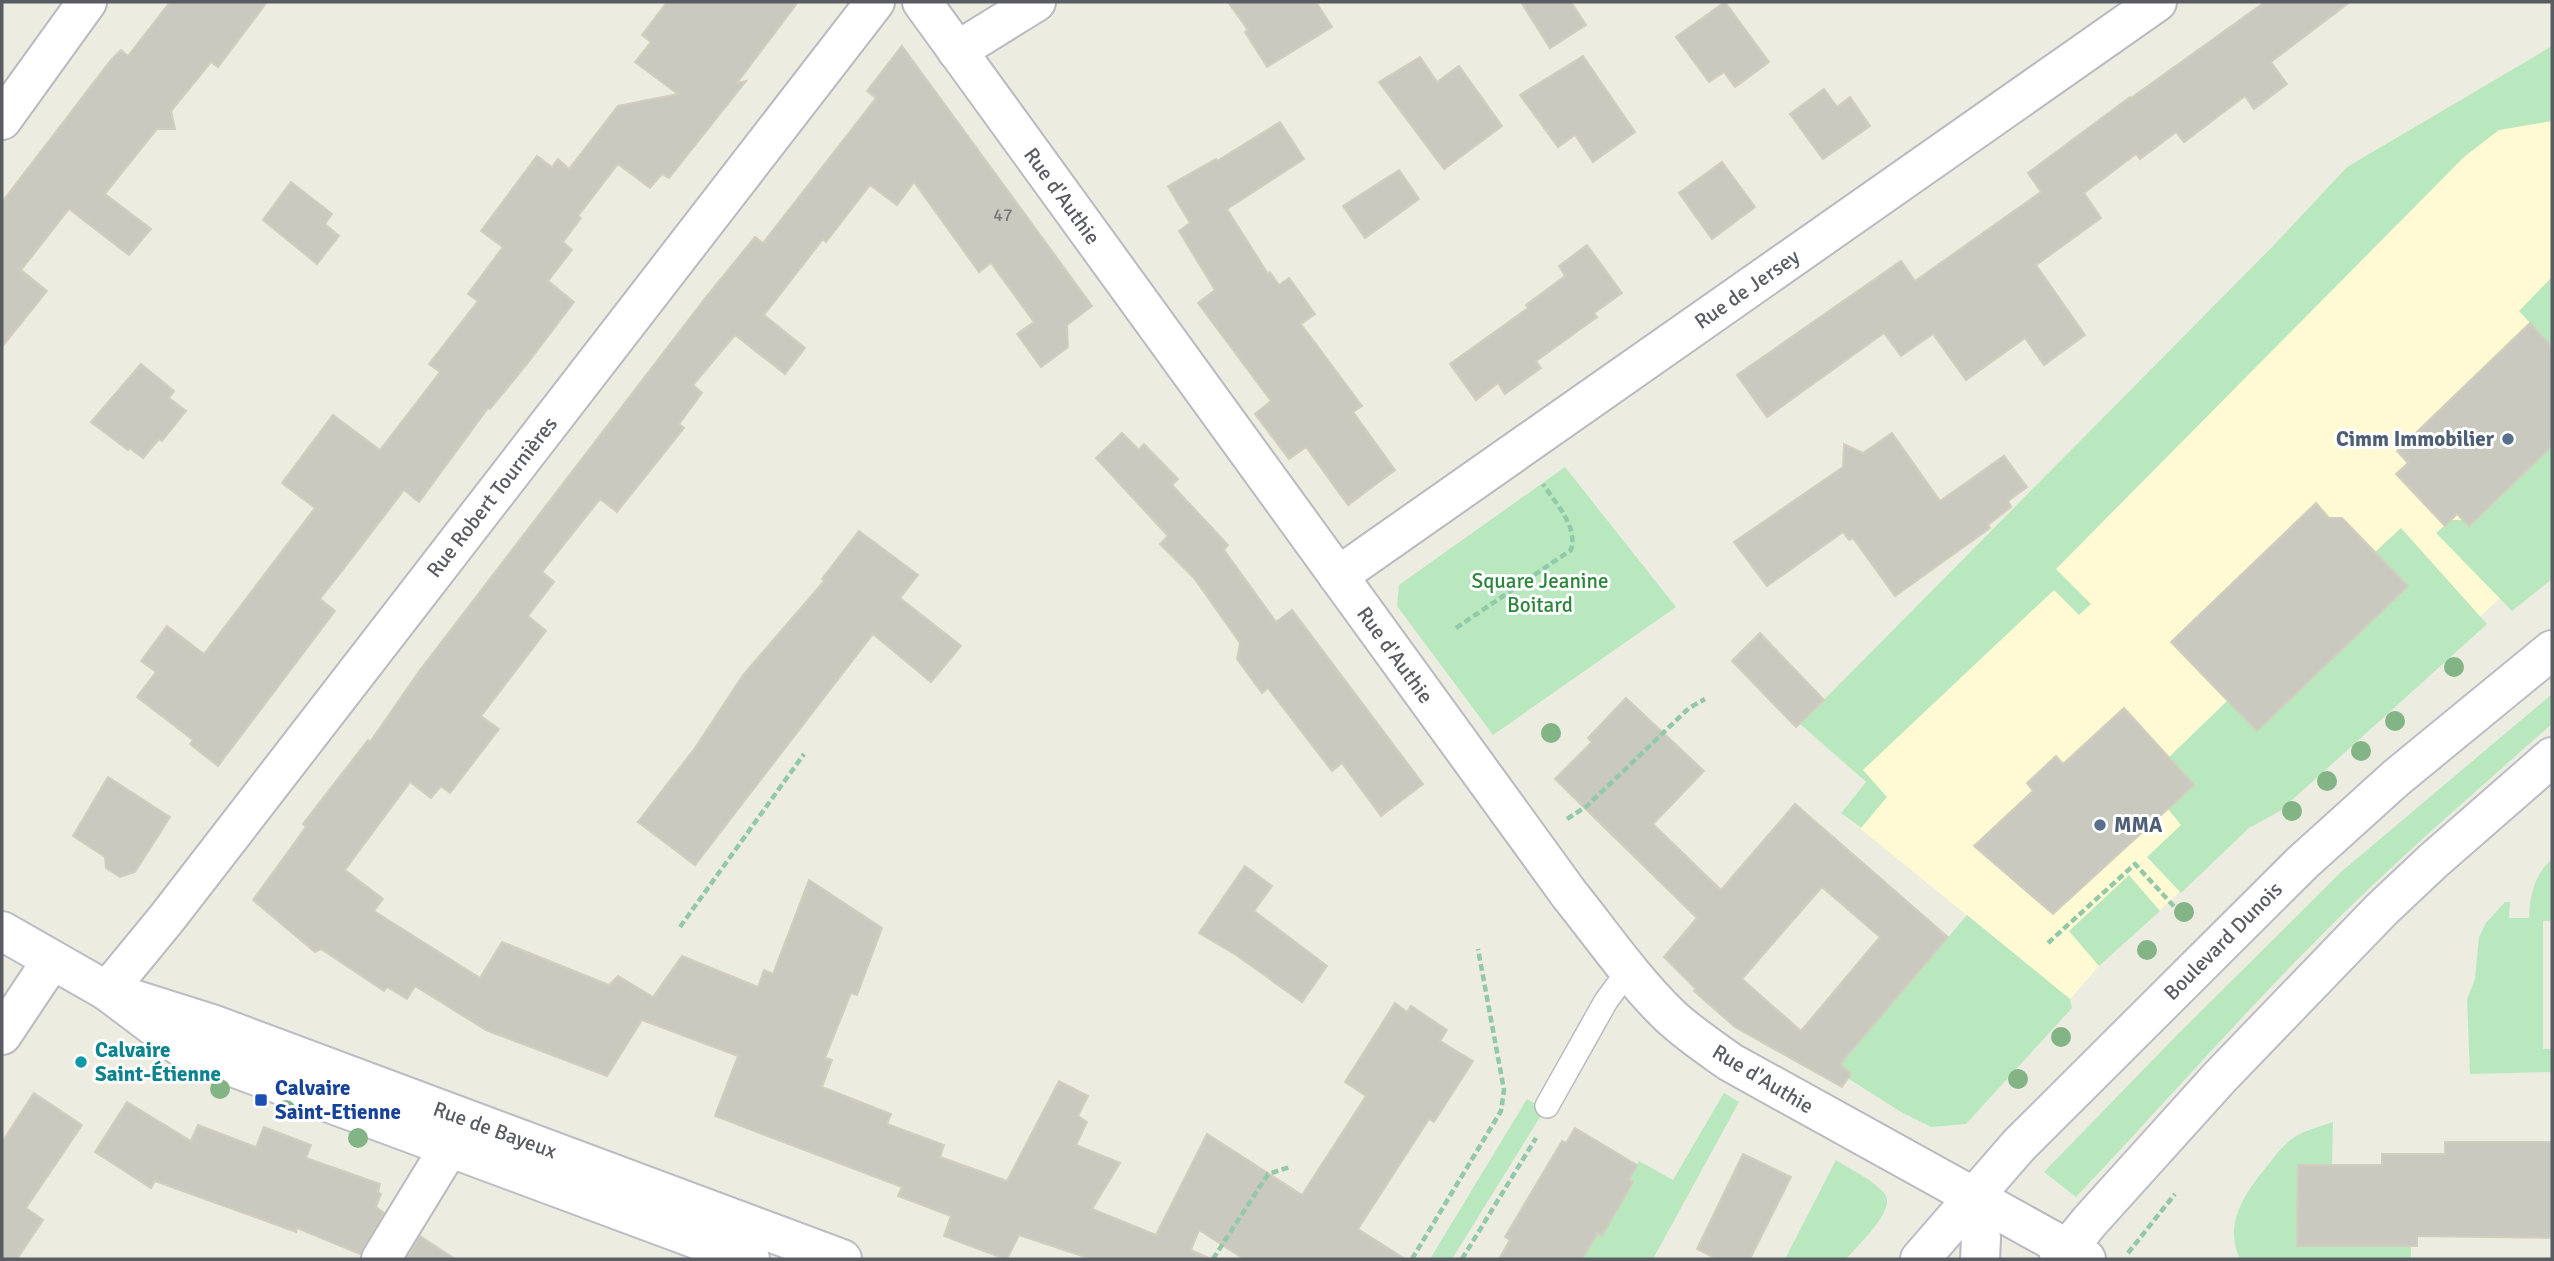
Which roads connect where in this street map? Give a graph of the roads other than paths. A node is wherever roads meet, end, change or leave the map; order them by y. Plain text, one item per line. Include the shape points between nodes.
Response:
1 (87, 2) edge
2 (875, 2) edge
3 (922, 2) edge
4 (1036, 2) edge
5 (2157, 2) edge
6 (957, 51) junction
7 (2, 120) edge
8 (1338, 576) junction
9 (2552, 650) edge
10 (2552, 757) edge
11 (2, 931) edge
12 (52, 960) junction
13 (1629, 970) junction
14 (107, 991) junction
15 (2, 1035) edge
16 (1544, 1117) road end
17 (458, 1134) junction
18 (1972, 1197) junction
19 (2071, 1256) edge
20 (381, 1259) edge
21 (750, 1259) edge
22 (842, 1259) edge
23 (1920, 1259) edge
24 (1980, 1259) edge

1 - 7 street
2 - 14 street, Rue Robert Tournières
3 - 6 street, Rue d'Authie
4 - 6 street
5 - 8 street, Rue de Jersey
6 - 8 street, Rue d'Authie
8 - 13 street, Rue d'Authie
9 - 18 street, Boulevard Dunois via 2396,778 2302,863
10 - 19 street via 2432,861 2324,968 2090,1221
11 - 12 street, Rue de Bayeux
12 - 14 street, Rue de Bayeux
12 - 15 street
13 - 16 lane via 1606,1001
13 - 18 street, Rue d'Authie via 1669,1015 1730,1062
14 - 17 street, Rue de Bayeux via 184,1049
17 - 20 street
17 - 21 street, Rue de Bayeux
17 - 22 street, Rue de Bayeux
18 - 19 street, Rue d'Authie
18 - 23 street, Boulevard Dunois
18 - 24 street via 1981,1238

